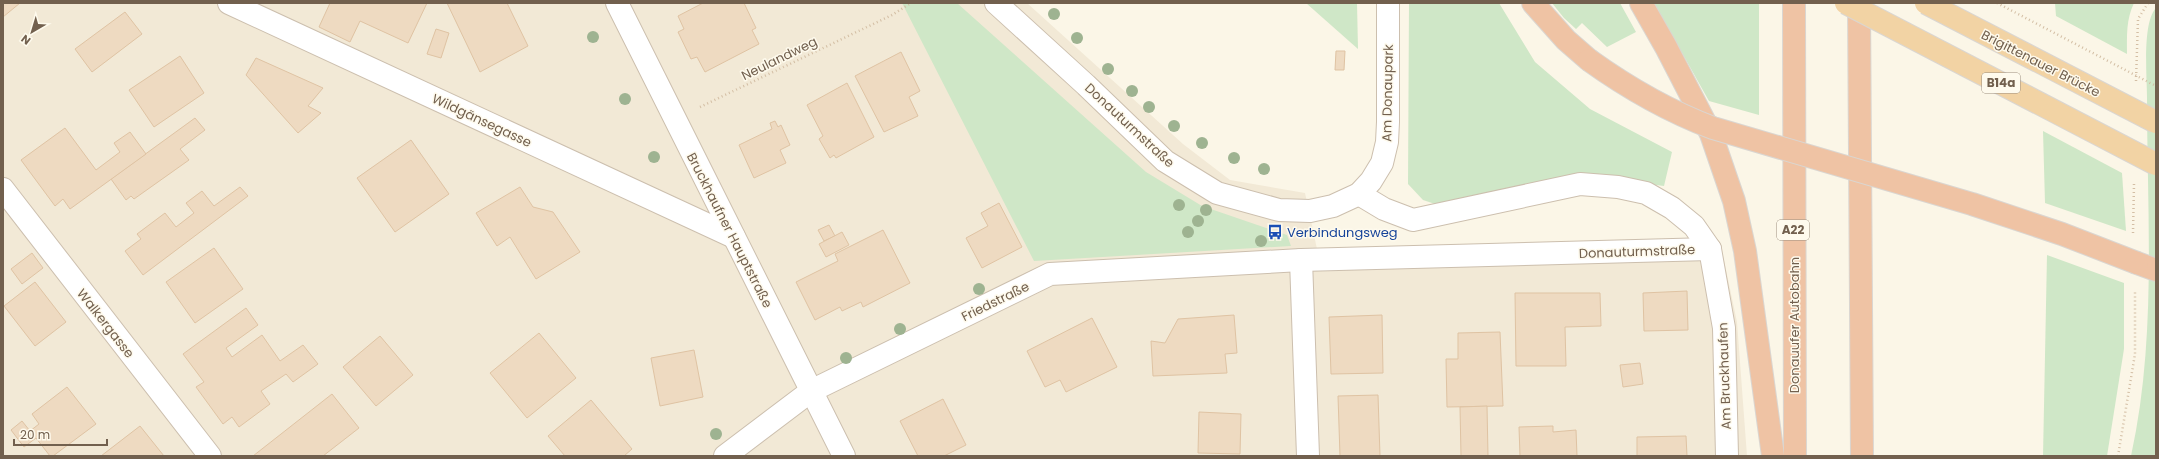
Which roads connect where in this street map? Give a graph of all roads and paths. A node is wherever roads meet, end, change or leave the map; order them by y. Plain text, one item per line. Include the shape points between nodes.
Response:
1 (229, 3) edge
2 (617, 3) edge
3 (911, 3) edge
4 (996, 3) edge
5 (1388, 3) edge
6 (1533, 3) edge
7 (1641, 3) edge
8 (1794, 3) edge
9 (1846, 3) edge
10 (1859, 3) edge
11 (1926, 3) edge
12 (1997, 3) edge
13 (2148, 3) edge
14 (2156, 86) edge
15 (2136, 88) dead end
16 (674, 119) junction
17 (2156, 122) edge
18 (2156, 164) edge
19 (2134, 180) dead end
20 (3, 189) edge
21 (1359, 194) junction
22 (1310, 211) joint
23 (2134, 234) dead end
24 (734, 237) junction
25 (1710, 249) junction
26 (1301, 260) junction
27 (2156, 270) edge
28 (2135, 286) dead end
29 (811, 391) junction
30 (210, 456) edge
31 (725, 456) edge
32 (844, 456) edge
33 (1308, 456) edge
34 (1726, 456) edge
35 (1773, 456) edge
36 (1795, 456) edge
37 (1862, 456) edge
38 (2118, 456) edge

1 - 24 street, Wildgänsegasse
2 - 16 street, Bruckhaufner Hauptstraße
3 - 16 path, Neulandweg via 892,15
4 - 22 street, Donauturmstraße via 1165,161 1216,193 1279,210
5 - 21 street, Am Donaupark via 1387,142 1382,163
6 - 27 highway, bridge via 1566,40 1589,60 1641,95 1678,114 1713,128 1972,204 2062,234
7 - 35 highway via 1711,134 1734,201 1745,251
8 - 36 highway, Donauufer Autobahn / A22
9 - 18 highway, B14a, bridge
10 - 37 highway
11 - 17 highway, Brigittenauer Brücke / B14a, bridge
12 - 14 path, bridge
13 - 15 path via 2138,19
16 - 24 street, Bruckhaufner Hauptstraße
19 - 23 path
20 - 30 street, Walkergasse
21 - 22 street, Am Donaupark via 1333,206
21 - 25 street, Donauturmstraße via 1384,209 1413,220 1580,184 1618,187 1646,193 1672,208 1694,226
24 - 29 street, Bruckhaufner Hauptstraße
25 - 26 street, Donauturmstraße
25 - 34 street, Am Bruckhaufen via 1724,328
26 - 29 street, Friedstraße via 1050,274
26 - 33 street
28 - 38 path via 2135,354
29 - 31 street, Friedstraße
29 - 32 street, Bruckhaufner Hauptstraße

